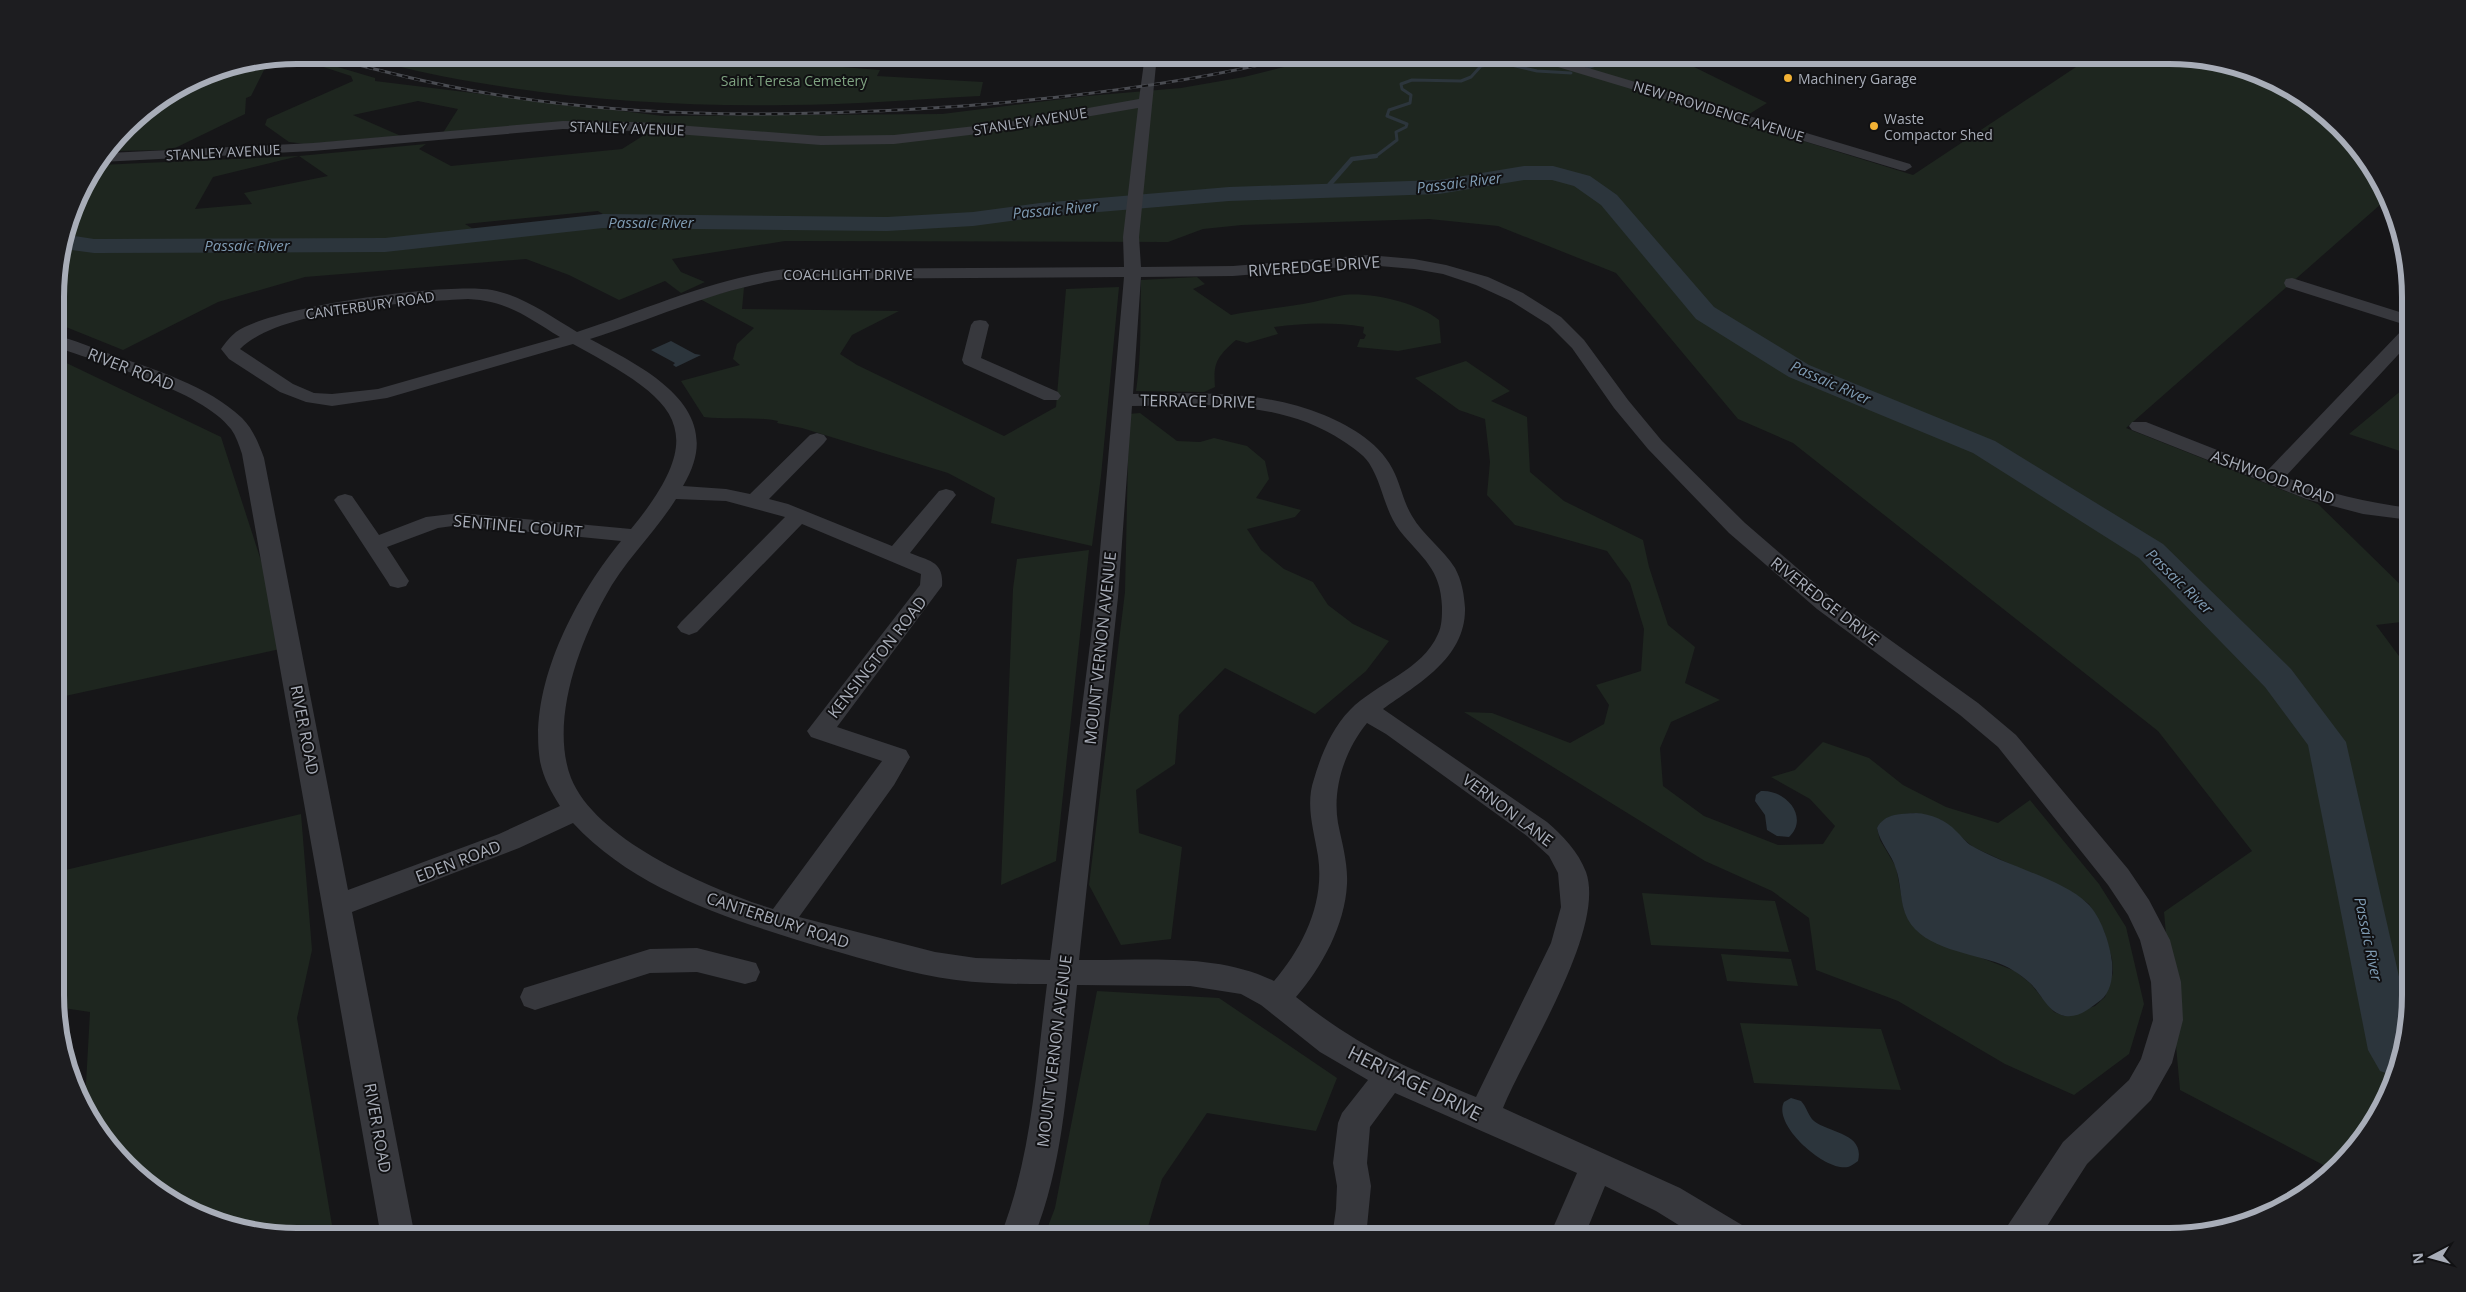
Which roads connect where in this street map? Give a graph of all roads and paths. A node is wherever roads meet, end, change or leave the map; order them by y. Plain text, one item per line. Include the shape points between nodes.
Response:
1 (1150, 64) edge
2 (1562, 64) edge
3 (1147, 102) junction
4 (110, 158) edge
5 (1905, 167) dead end
6 (1133, 273) junction
7 (2292, 283) dead end
8 (2402, 318) edge
9 (980, 325) dead end
10 (575, 338) junction
11 (2402, 339) edge
12 (64, 344) edge
13 (1051, 396) dead end
14 (1123, 400) junction
15 (2139, 426) dead end
16 (816, 439) dead end
17 (2272, 478) junction
18 (670, 492) junction
19 (946, 495) dead end
20 (345, 500) dead end
21 (755, 501) junction
22 (2402, 513) edge
23 (799, 515) junction
24 (636, 536) junction
25 (374, 544) junction
26 (896, 555) junction
27 (398, 581) dead end
28 (689, 628) dead end
29 (1365, 710) junction
30 (576, 810) junction
31 (338, 906) junction
32 (778, 923) junction
33 (745, 972) dead end
34 (1064, 972) junction
35 (535, 997) dead end
36 (1277, 999) junction
37 (1390, 1075) junction
38 (1484, 1116) junction
39 (1597, 1167) junction
40 (396, 1228) edge
41 (1020, 1228) edge
42 (1350, 1228) edge
43 (1570, 1228) edge
44 (1715, 1228) edge
45 (2025, 1228) edge

1 - 3 street, MOUNT VERNON AVENUE
2 - 5 street, NEW PROVIDENCE AVENUE
3 - 4 street, STANLEY AVENUE via 990,128 890,140 811,139 602,124 264,151
3 - 6 street, MOUNT VERNON AVENUE via 1131,237
6 - 10 street, COACHLIGHT DRIVE via 769,276 710,288 619,325
6 - 14 street, MOUNT VERNON AVENUE
6 - 45 street, RIVEREDGE DRIVE via 1233,271 1368,260 1446,270 1482,281 1517,297 1567,332 1655,445 1775,562 1840,615 1969,709 2007,742 2118,877 2139,908 2154,940 2166,982 2168,1020 2156,1063 2140,1090 2075,1153
7 - 8 street
9 - 13 street via 971,360
10 - 10 street, CANTERBURY ROAD via 503,298 478,294 316,310 254,331 238,339 230,349 261,372 304,396 325,400 380,394
10 - 18 street, CANTERBURY ROAD via 657,387 674,405 682,418 687,438 682,468
11 - 17 street
12 - 31 street, RIVER ROAD via 205,400 236,423 250,444
14 - 29 street, TERRACE DRIVE via 1268,403 1330,424 1376,458 1395,506 1444,565 1450,578 1454,595 1453,626 1439,650 1425,665
14 - 34 street, MOUNT VERNON AVENUE via 1107,598
15 - 17 street, ASHWOOD ROAD
16 - 21 street
17 - 22 street, ASHWOOD ROAD via 2322,497 2363,508
18 - 21 street, KENSINGTON ROAD via 726,495
18 - 24 street, CANTERBURY ROAD
19 - 26 street
20 - 25 street
21 - 23 street, KENSINGTON ROAD
23 - 26 street, KENSINGTON ROAD
23 - 28 street
24 - 25 street, SENTINEL COURT via 454,519 434,522
24 - 30 street, CANTERBURY ROAD via 589,602 560,683 551,737 553,759 565,792
25 - 27 street
26 - 32 street, KENSINGTON ROAD via 927,568 932,573 931,586 820,731 897,757
29 - 36 street, TERRACE DRIVE via 1341,743 1321,804 1333,867 1330,898 1316,946 1304,967
29 - 38 street, VERNON LANE via 1537,828 1559,849 1572,873 1575,907 1566,943
30 - 31 street, EDEN ROAD via 509,841
30 - 32 street, CANTERBURY ROAD via 622,852 665,878 714,901
31 - 40 street, RIVER ROAD
32 - 34 street, CANTERBURY ROAD via 953,969
33 - 35 street via 697,960 650,961
34 - 36 street, HERITAGE DRIVE via 1212,977 1247,983
34 - 41 street, MOUNT VERNON AVENUE via 1042,1154
36 - 37 street, HERITAGE DRIVE via 1314,1030
37 - 38 street, HERITAGE DRIVE
37 - 42 street via 1354,1123 1350,1163 1354,1186
38 - 39 street, HERITAGE DRIVE
39 - 43 street
39 - 44 street, HERITAGE DRIVE via 1663,1197

